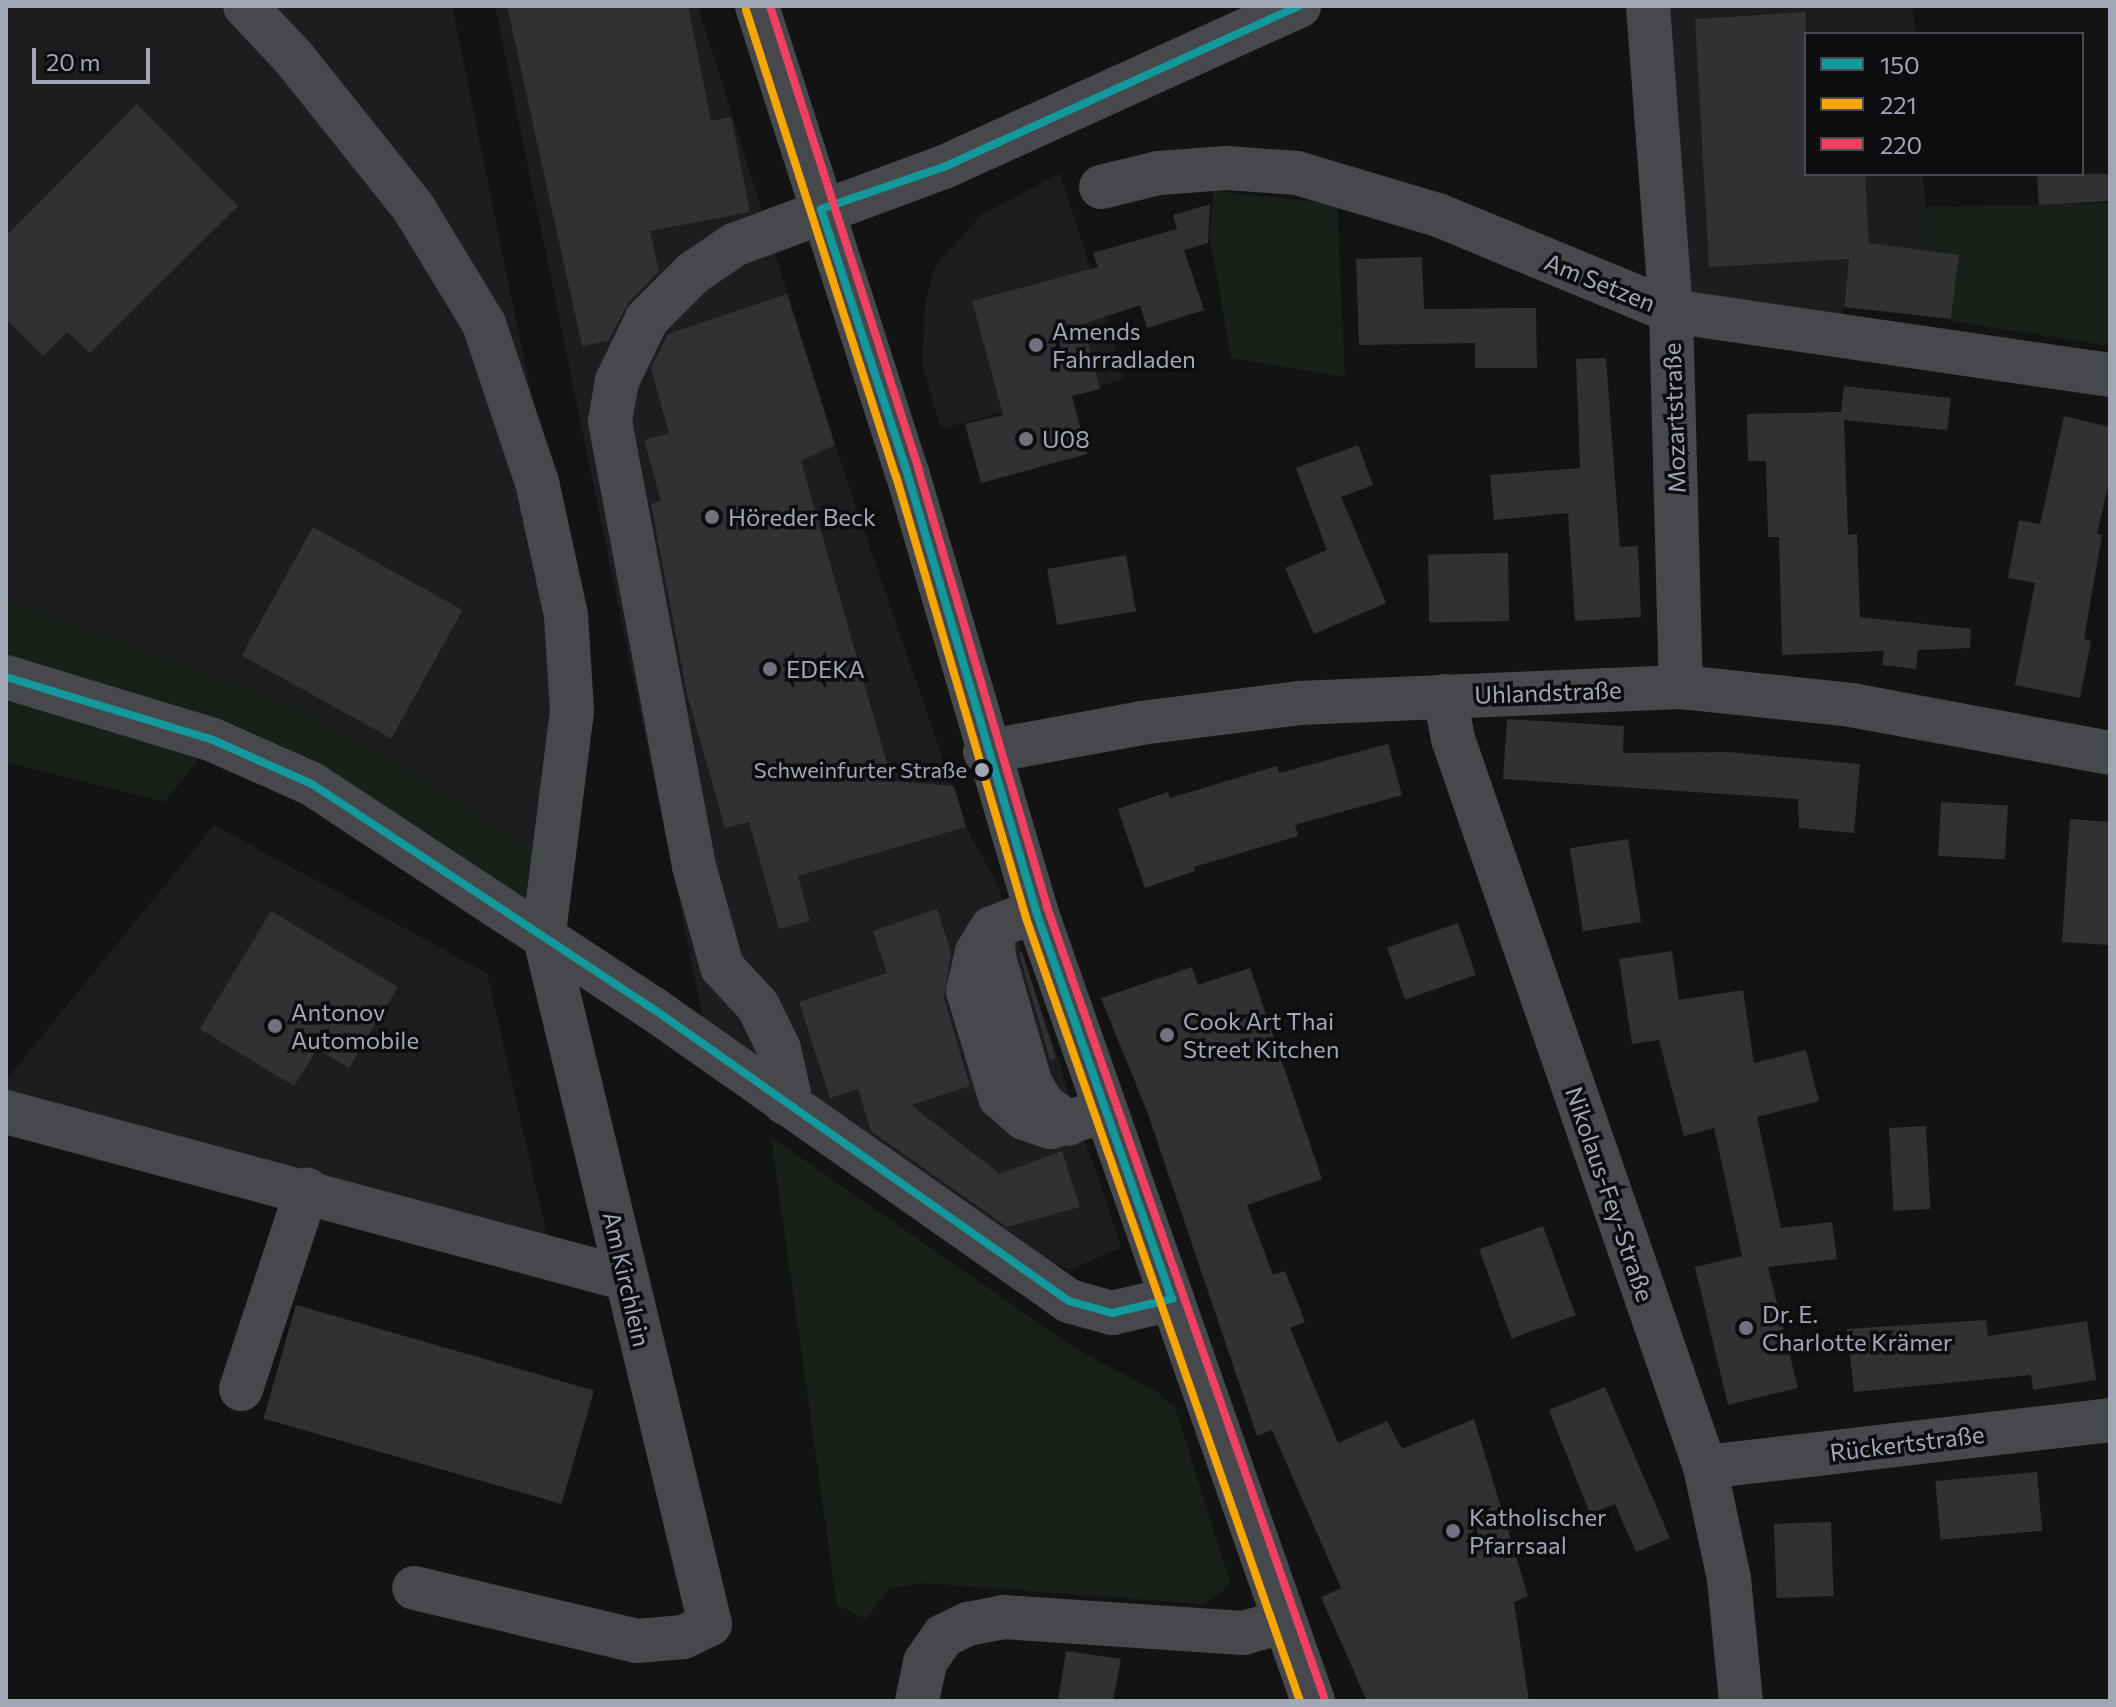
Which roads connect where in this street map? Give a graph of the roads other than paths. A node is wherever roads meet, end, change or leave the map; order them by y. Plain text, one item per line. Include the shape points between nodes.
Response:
1 (245, 6) edge
2 (757, 6) edge
3 (1299, 6) edge
4 (1648, 6) edge
5 (1246, 15) edge
6 (1101, 187) dead end
7 (821, 209) junction
8 (1671, 311) junction
9 (2110, 375) edge
10 (6, 677) edge
11 (1681, 687) junction
12 (1445, 696) junction
13 (985, 752) junction
14 (2110, 753) edge
15 (1036, 911) junction
16 (544, 934) junction
17 (785, 1103) junction
18 (6, 1112) edge
19 (1086, 1118) junction
20 (307, 1190) junction
21 (627, 1279) junction
22 (1172, 1299) junction
23 (241, 1389) dead end
24 (2110, 1420) edge
25 (1705, 1467) junction
26 (414, 1588) dead end
27 (1283, 1622) junction
28 (917, 1701) edge
29 (1313, 1701) edge
30 (1741, 1701) edge

1 - 16 street via 294,58 413,207 484,324 537,482 566,615 572,711
2 - 7 street
3 - 5 street
4 - 8 street, Mozartstraße
5 - 7 street via 944,167
6 - 8 street, Am Setzen via 1159,173 1227,168 1297,173 1411,205
7 - 13 street via 919,511
7 - 17 street via 734,245 693,273 647,319 617,381 610,421 694,866 722,967 758,1006 779,1049 789,1093
8 - 9 street, Am Setzen
8 - 11 street, Mozartstraße
10 - 16 street via 143,715 261,758 377,822
11 - 12 street, Uhlandstraße
11 - 14 street, Uhlandstraße via 1851,705
12 - 13 street, Uhlandstraße via 1299,703 1141,723
12 - 25 street, Nikolaus-Fey-Straße via 1453,739
13 - 15 street
15 - 19 street
15 - 19 street via 992,928 977,952 968,991 1000,1097 1024,1118 1050,1127
16 - 17 street
16 - 21 street, Am Kirchlein
17 - 22 street via 1069,1301 1112,1313
18 - 20 street
19 - 22 street
20 - 21 street
20 - 23 street
21 - 26 street, Am Kirchlein via 710,1624 683,1637 637,1641
22 - 27 street
24 - 25 street, Rückertstraße
25 - 30 street, Nikolaus-Fey-Straße via 1729,1579
27 - 28 street via 1243,1633 1003,1617 943,1636 925,1662
27 - 29 street

